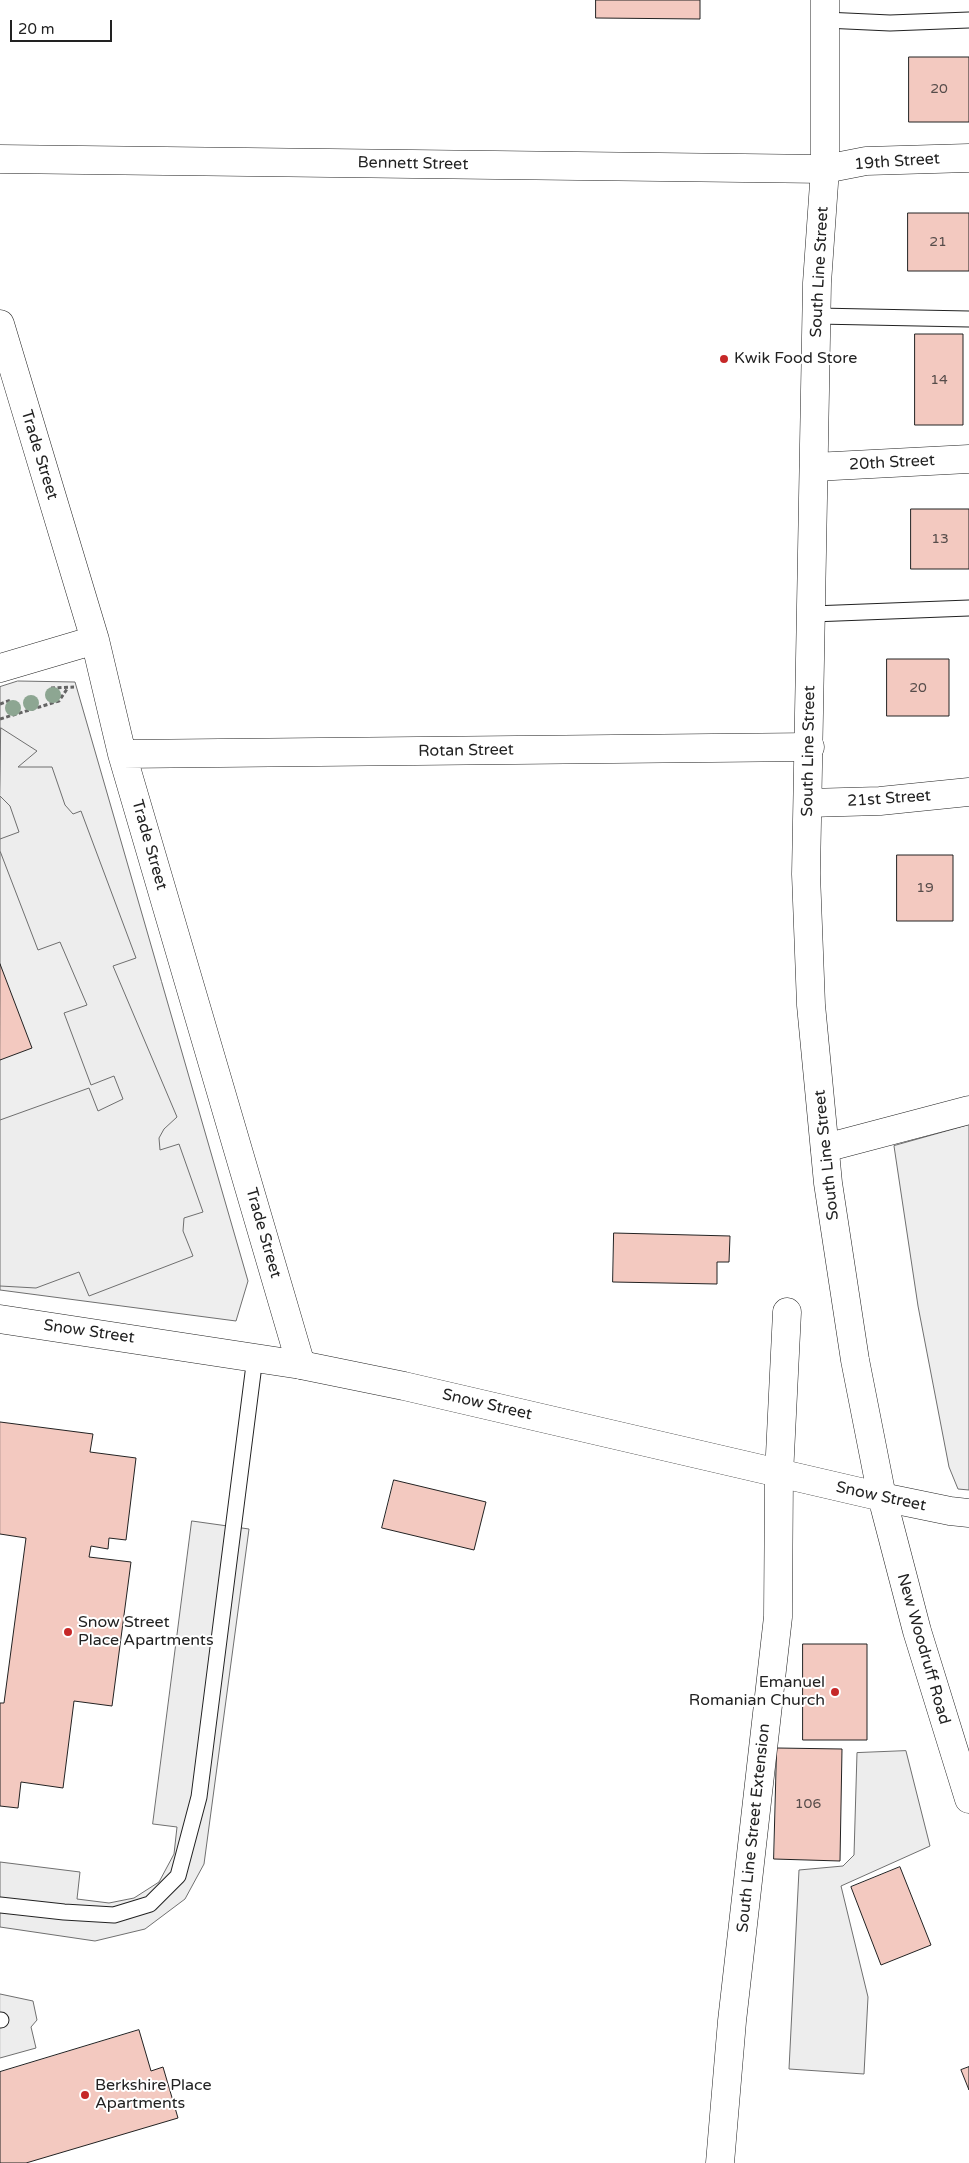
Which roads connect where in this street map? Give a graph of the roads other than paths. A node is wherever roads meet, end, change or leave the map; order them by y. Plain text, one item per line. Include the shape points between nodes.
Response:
1 (825, 10) edge
2 (969, 20) edge
3 (0, 158) edge
4 (969, 158) edge
5 (825, 169) junction
6 (817, 316) junction
7 (969, 319) edge
8 (0, 324) edge
9 (969, 459) edge
10 (814, 467) junction
11 (969, 608) edge
12 (812, 614) junction
13 (94, 640) junction
14 (0, 668) edge
15 (810, 747) junction
16 (122, 754) junction
17 (969, 792) edge
18 (808, 803) junction
19 (969, 1110) edge
20 (824, 1148) junction
21 (786, 1312) dead end
22 (0, 1319) edge
23 (255, 1357) junction
24 (301, 1365) junction
25 (780, 1475) junction
26 (882, 1497) junction
27 (969, 1513) edge
28 (969, 1799) edge
29 (0, 1905) edge
30 (720, 2163) edge

1 - 2 lane via 890,23
1 - 5 street, South Line Street
3 - 5 street, Bennett Street
4 - 5 street, 19th Street via 866,161
5 - 6 street, South Line Street
6 - 7 lane
6 - 10 street, South Line Street
8 - 13 street, Trade Street
9 - 10 street, 20th Street
10 - 12 street, South Line Street
11 - 12 lane
12 - 15 street, South Line Street
13 - 14 street
13 - 16 street, Trade Street
15 - 16 street, Rotan Street
15 - 18 street, South Line Street
16 - 24 street, Trade Street
17 - 18 street, 21st Street via 880,801
18 - 20 street, South Line Street via 806,874 811,1006
19 - 20 street
20 - 26 street, South Line Street via 855,1360
21 - 25 street, South Line Street Extension
22 - 23 street, Snow Street
23 - 24 street, Snow Street
23 - 29 lane via 199,1797 178,1876 150,1904 114,1915
24 - 25 street, Snow Street via 404,1386
25 - 26 street, Snow Street
25 - 30 street, South Line Street Extension via 778,1617 732,2021
26 - 27 street, Snow Street
26 - 28 street, New Woodruff Road via 916,1631

